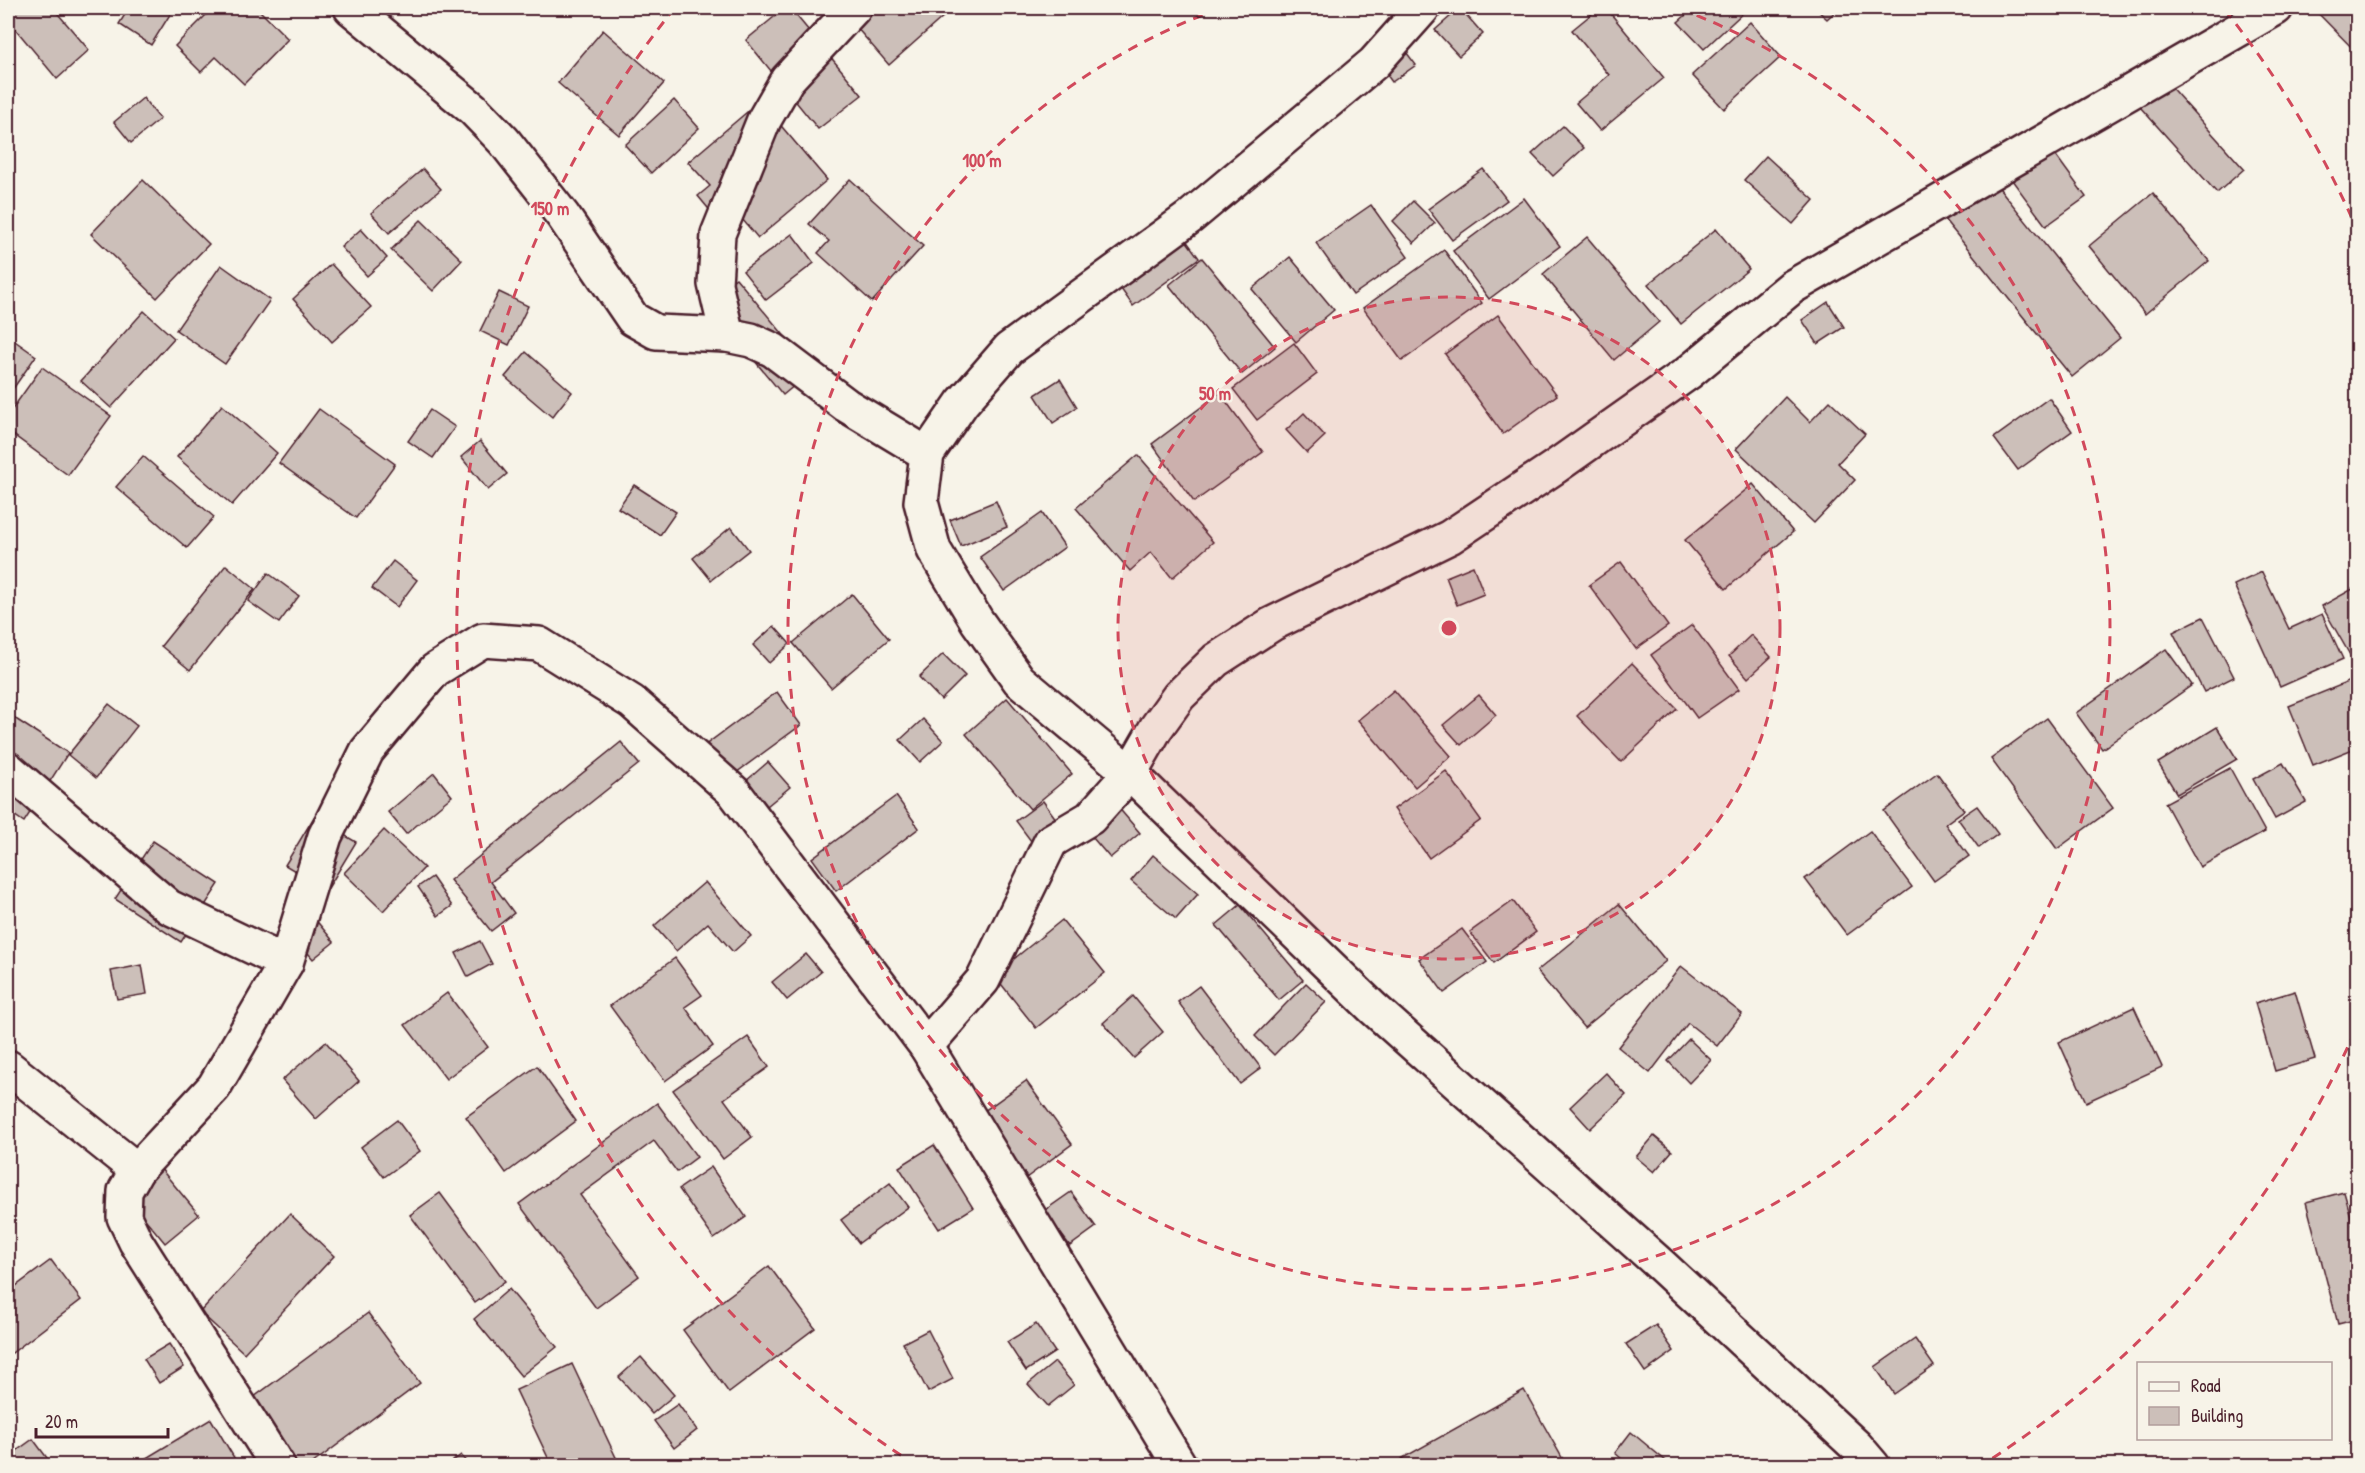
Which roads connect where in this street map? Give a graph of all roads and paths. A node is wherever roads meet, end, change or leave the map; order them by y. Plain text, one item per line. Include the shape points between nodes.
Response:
1 (351, 8) edge
2 (854, 8) edge
3 (1423, 8) edge
4 (2276, 8) edge
5 (727, 335) junction
6 (927, 454) junction
7 (8, 769) edge
8 (1130, 773) junction
9 (286, 963) junction
10 (926, 1046) junction
11 (8, 1067) edge
12 (137, 1170) junction
13 (278, 1466) edge
14 (1180, 1466) edge
15 (1873, 1466) edge

1 - 5 street via 473,109 504,141 563,216 633,319 656,332
2 - 5 street via 787,80 764,120 718,234 715,284
3 - 6 street via 1374,63 1190,217 1009,349 962,403
4 - 8 street via 1792,286 1688,373 1450,537 1272,624 1216,660 1179,696
5 - 6 street via 773,350 846,405
6 - 8 street via 921,502 934,550 977,621 1019,680
7 - 9 street via 169,907
8 - 10 street via 1090,818 1051,841 982,980
8 - 15 street via 1373,1008 1662,1266
9 - 10 street via 325,836 367,751 435,670 483,640 539,644 632,702 734,792
9 - 12 street via 214,1087
10 - 14 street
11 - 12 street
12 - 13 street via 124,1191 128,1226

